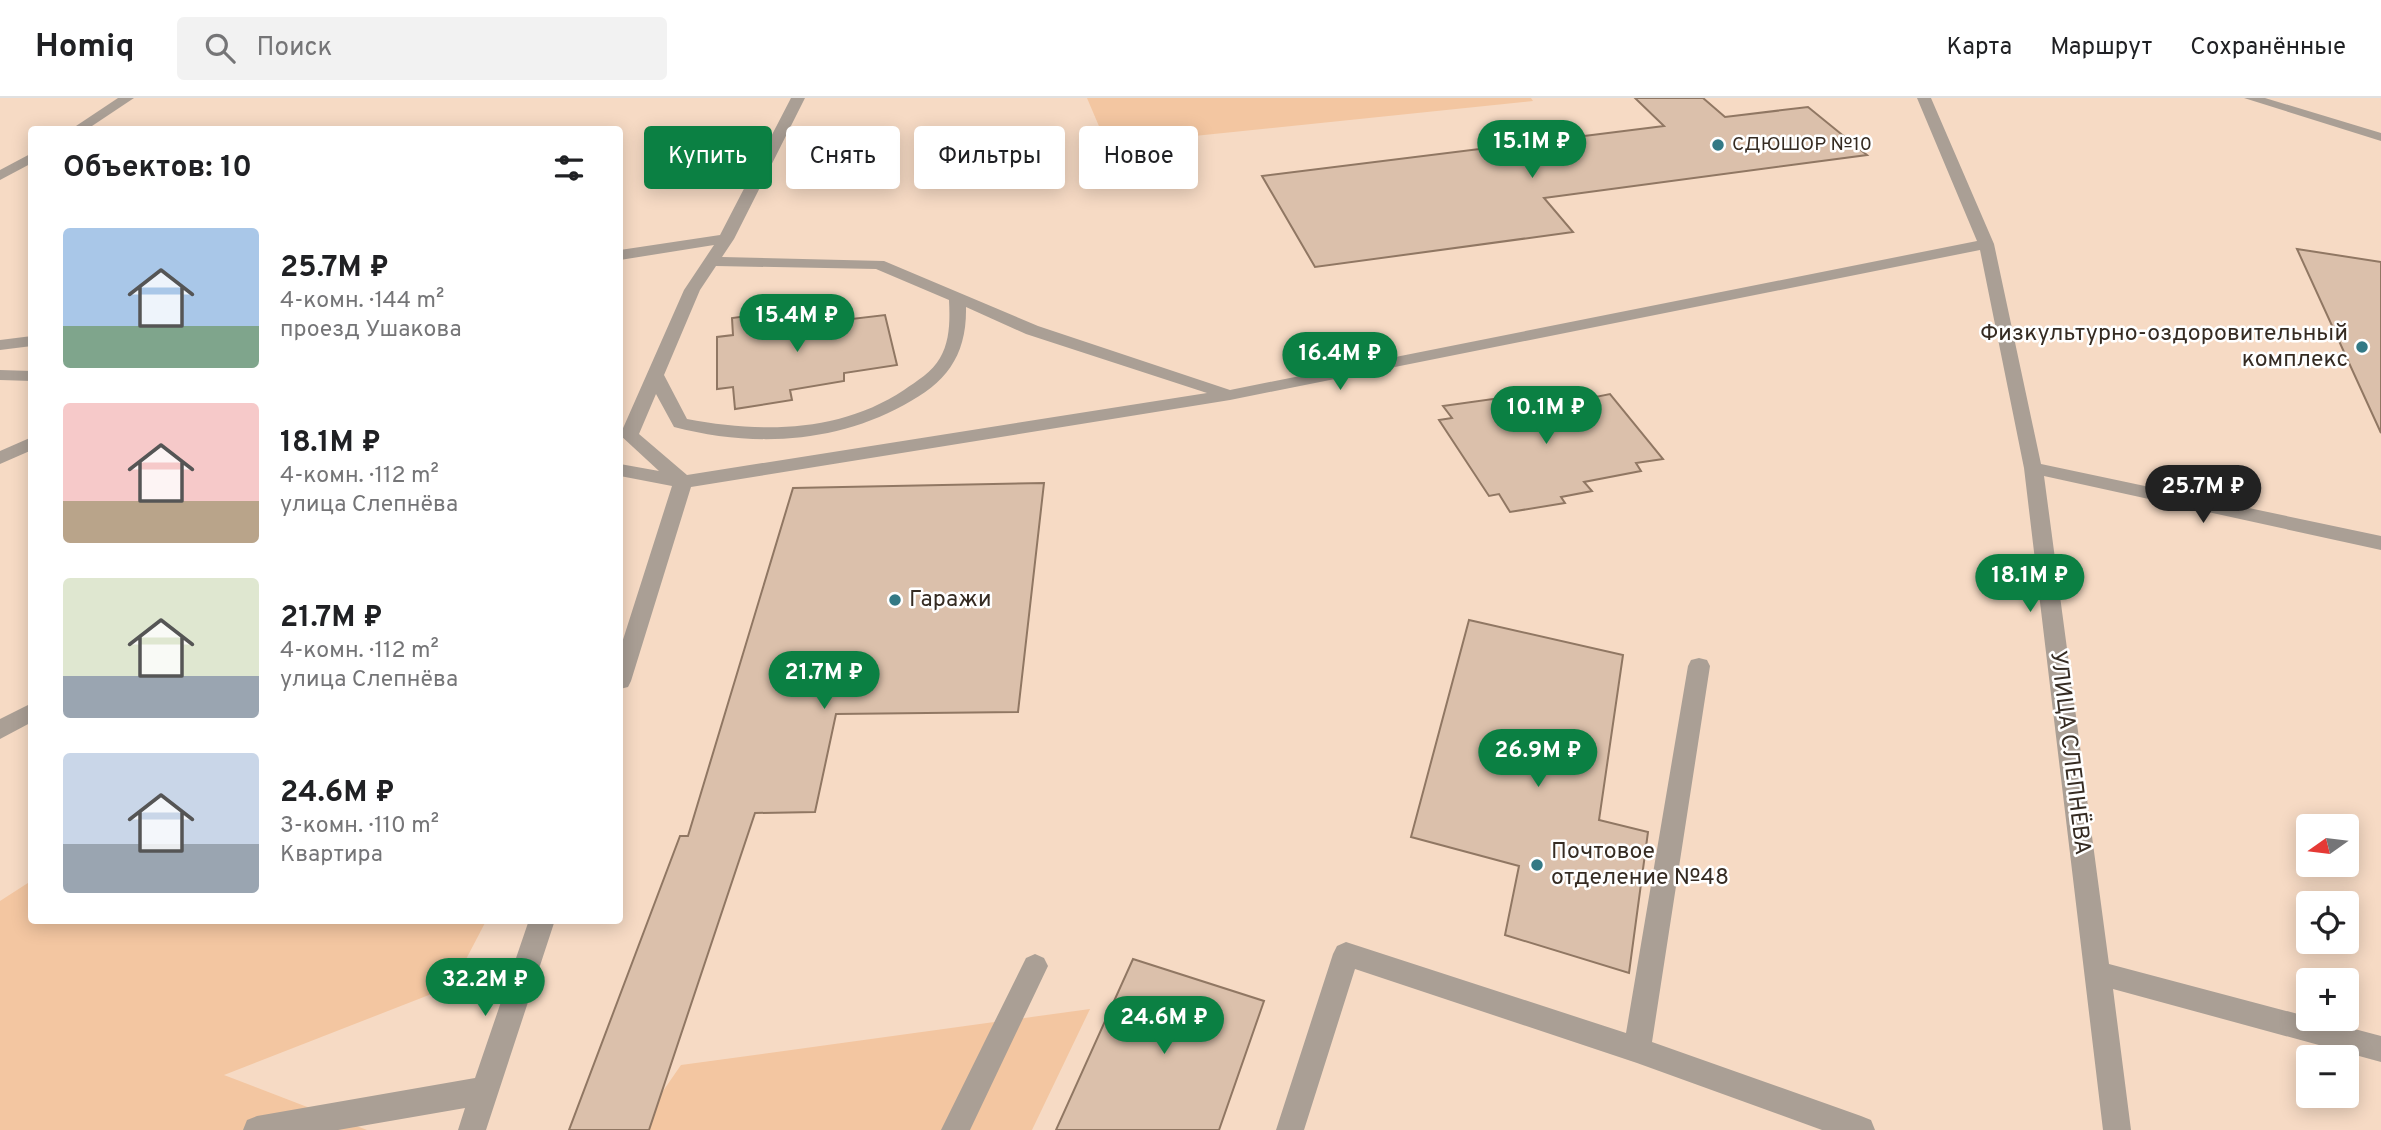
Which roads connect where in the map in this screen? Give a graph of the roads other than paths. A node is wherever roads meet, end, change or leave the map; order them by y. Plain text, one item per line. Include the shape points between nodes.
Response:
1 (127, 98) edge
2 (798, 98) edge
3 (1924, 98) edge
4 (2251, 98) edge
5 (82, 126) edge
6 (2381, 137) edge
7 (28, 159) edge
8 (0, 176) edge
9 (726, 239) junction
10 (1986, 244) junction
11 (623, 255) edge
12 (712, 261) junction
13 (957, 296) junction
14 (28, 342) edge
15 (0, 345) edge
16 (0, 375) edge
17 (655, 375) junction
18 (28, 376) edge
19 (1230, 395) junction
20 (28, 445) edge
21 (0, 458) edge
22 (2033, 468) junction
23 (623, 471) edge
24 (683, 482) junction
25 (2381, 543) edge
26 (1699, 666) dead end
27 (623, 672) edge
28 (28, 713) edge
29 (0, 730) edge
30 (541, 924) edge
31 (1035, 966) dead end
32 (2097, 973) junction
33 (2381, 1049) edge
34 (1637, 1050) junction
35 (487, 1090) junction
36 (257, 1130) edge
37 (472, 1130) edge
38 (955, 1130) edge
39 (1290, 1130) edge
40 (1861, 1130) edge
41 (2117, 1130) edge

1 - 5 street
2 - 9 street
3 - 10 street, УЛИЦА СЛЕПНЁВА
4 - 6 street
7 - 8 street
9 - 11 street
9 - 12 street
10 - 19 street
10 - 22 street, УЛИЦА СЛЕПНЁВА
12 - 13 street via 878,264
12 - 17 street via 692,290
13 - 17 street via 958,326 948,359 921,387 878,414 833,427 771,435 723,433 680,424
13 - 19 street via 1032,330
14 - 15 street
16 - 18 street
17 - 24 street via 629,435
19 - 24 street
20 - 21 street
22 - 25 street
22 - 32 street, УЛИЦА СЛЕПНЁВА
23 - 24 street
24 - 27 street
26 - 34 street
28 - 29 street
30 - 35 street
31 - 38 street
32 - 33 street
32 - 41 street, УЛИЦА СЛЕПНЁВА
34 - 39 street via 1346,954
34 - 40 street
35 - 36 street
35 - 37 street

